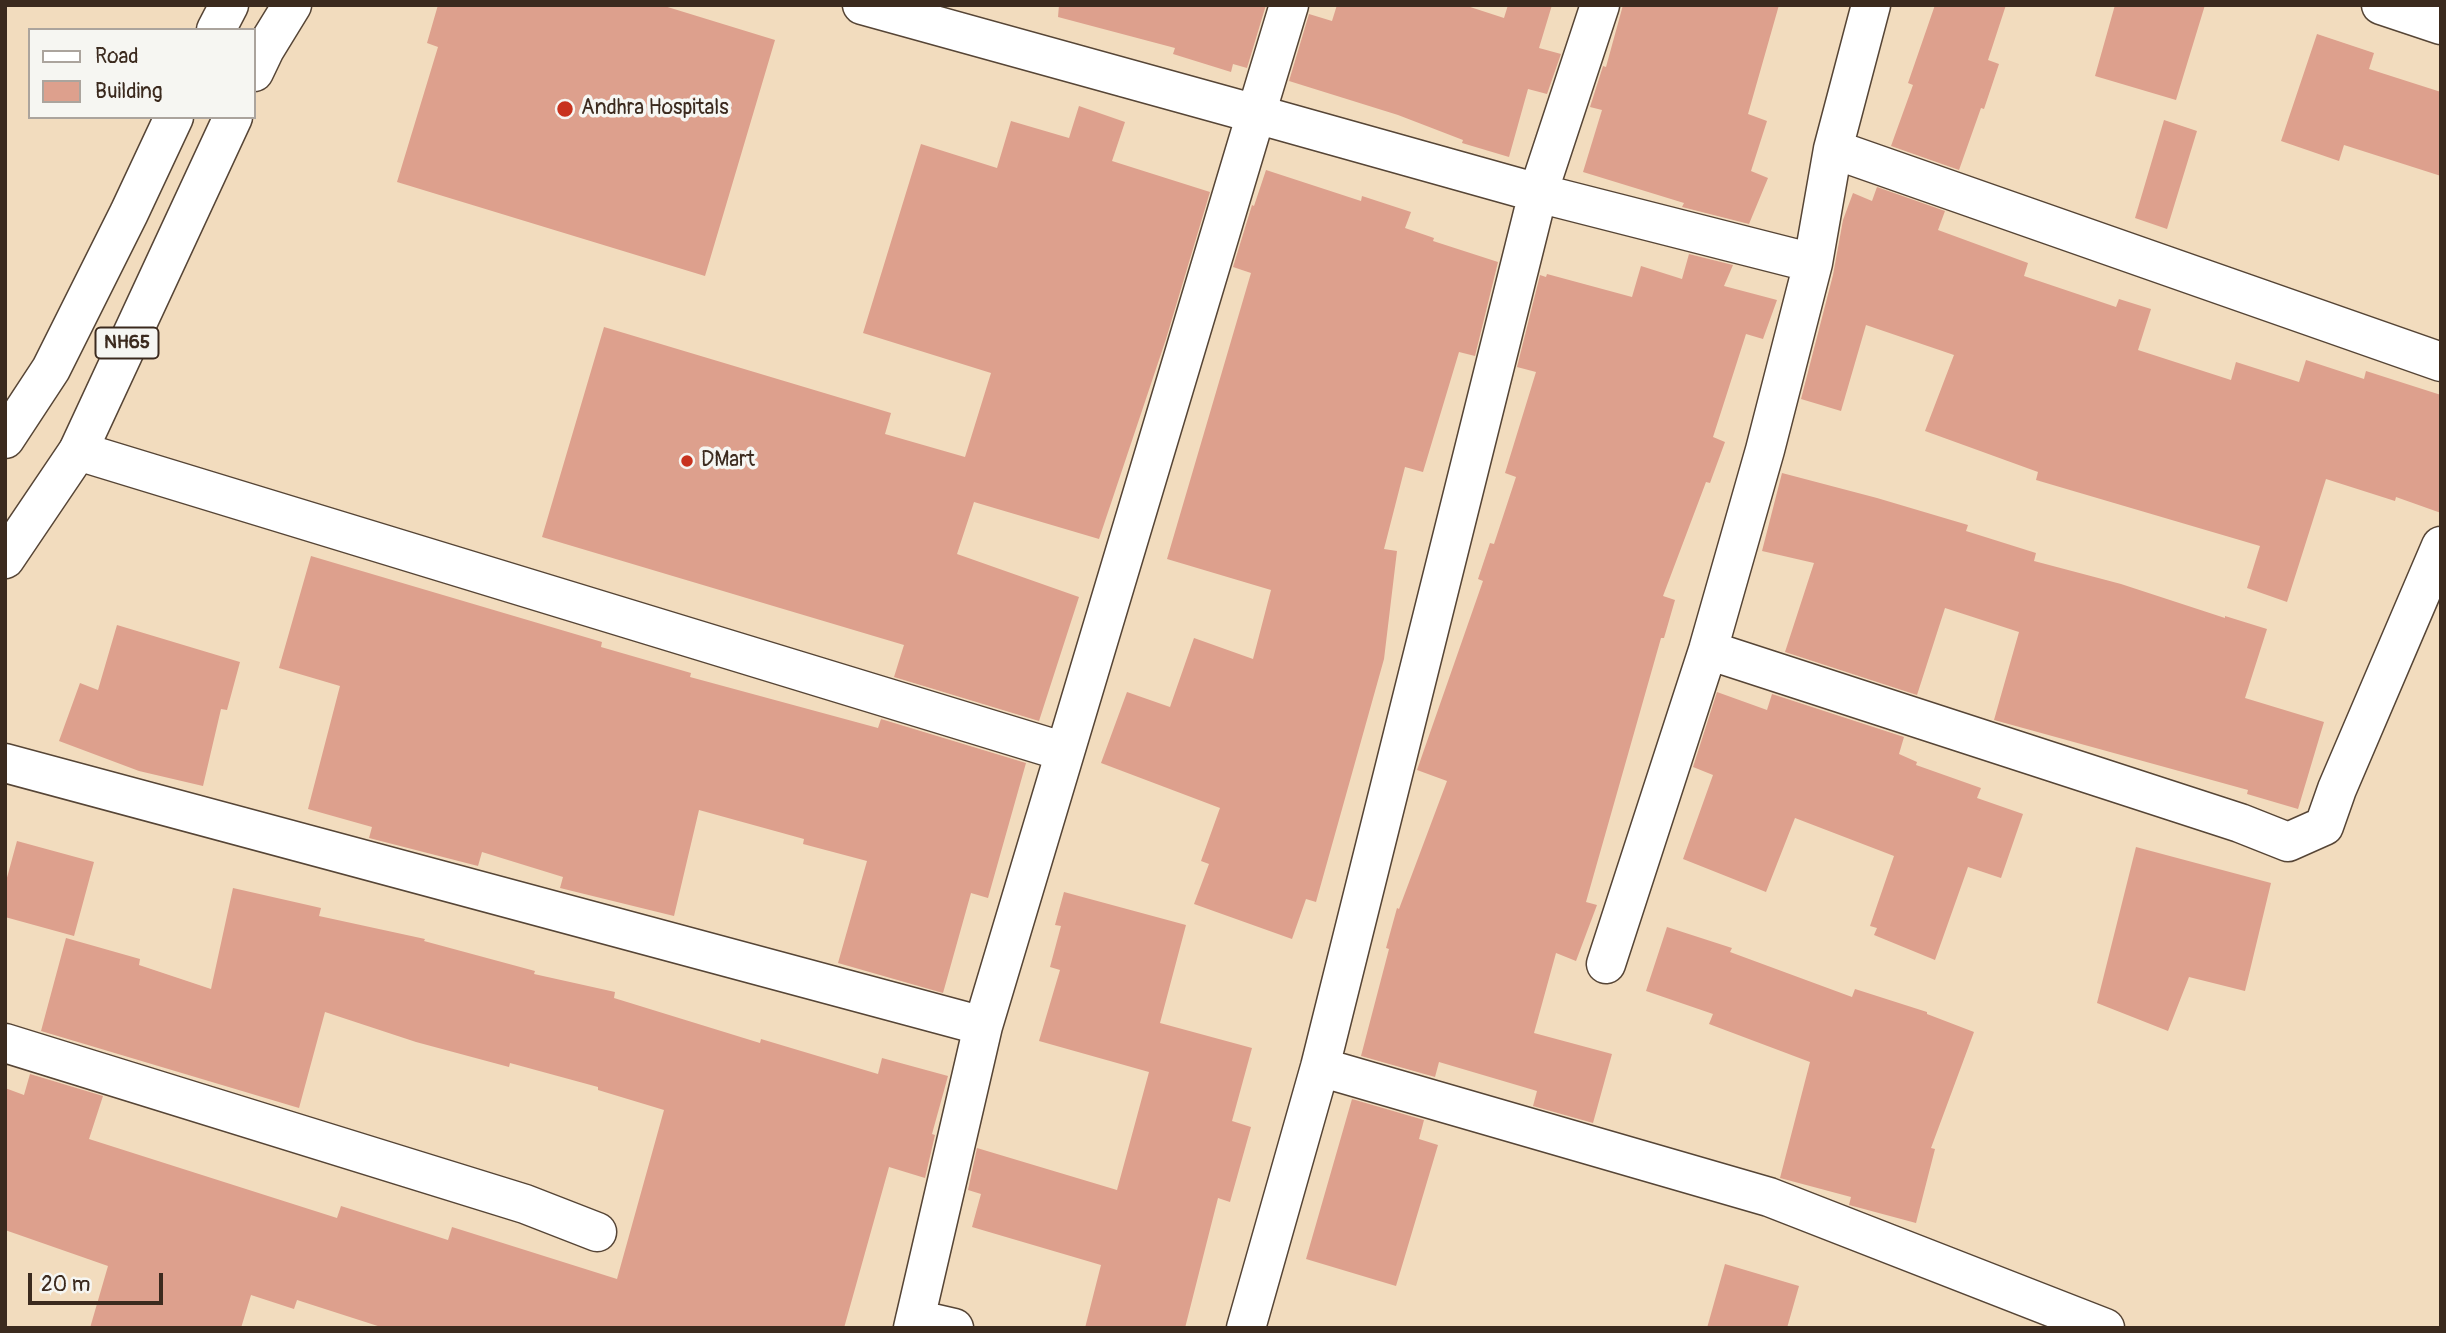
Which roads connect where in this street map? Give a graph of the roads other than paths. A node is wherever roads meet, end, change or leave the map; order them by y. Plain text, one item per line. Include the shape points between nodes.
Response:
1 (229, 5) edge
2 (292, 5) edge
3 (862, 5) edge
4 (1289, 5) edge
5 (1600, 5) edge
6 (1871, 5) edge
7 (2381, 5) edge
8 (2441, 25) edge
9 (217, 28) edge
10 (256, 68) edge
11 (1256, 114) junction
12 (173, 119) edge
13 (232, 119) edge
14 (1833, 149) junction
15 (1538, 193) junction
16 (1813, 262) junction
17 (2441, 362) edge
18 (5, 439) edge
19 (78, 451) junction
20 (2441, 547) edge
21 (5, 559) edge
22 (1708, 649) junction
23 (1065, 752) junction
24 (5, 763) edge
25 (1606, 964) dead end
26 (983, 1026) junction
27 (5, 1043) edge
28 (1320, 1067) junction
29 (597, 1231) dead end
30 (914, 1323) edge
31 (954, 1328) edge
32 (1246, 1328) edge
33 (2105, 1328) edge

1 - 9 main road
2 - 10 main road
3 - 11 main road
4 - 11 main road
5 - 15 main road
6 - 14 main road
7 - 8 main road
11 - 15 main road
11 - 23 main road
12 - 18 main road, NH65 via 51,369
13 - 19 main road, NH65
14 - 16 main road
14 - 17 main road
15 - 16 main road
15 - 28 main road
16 - 22 main road
19 - 21 main road, NH65
19 - 23 main road
20 - 22 main road via 2324,826 2288,842 2227,818
22 - 25 main road
23 - 26 main road
24 - 26 main road
26 - 30 main road
27 - 29 main road via 525,1204
28 - 32 main road
28 - 33 main road via 1769,1197
30 - 31 main road

